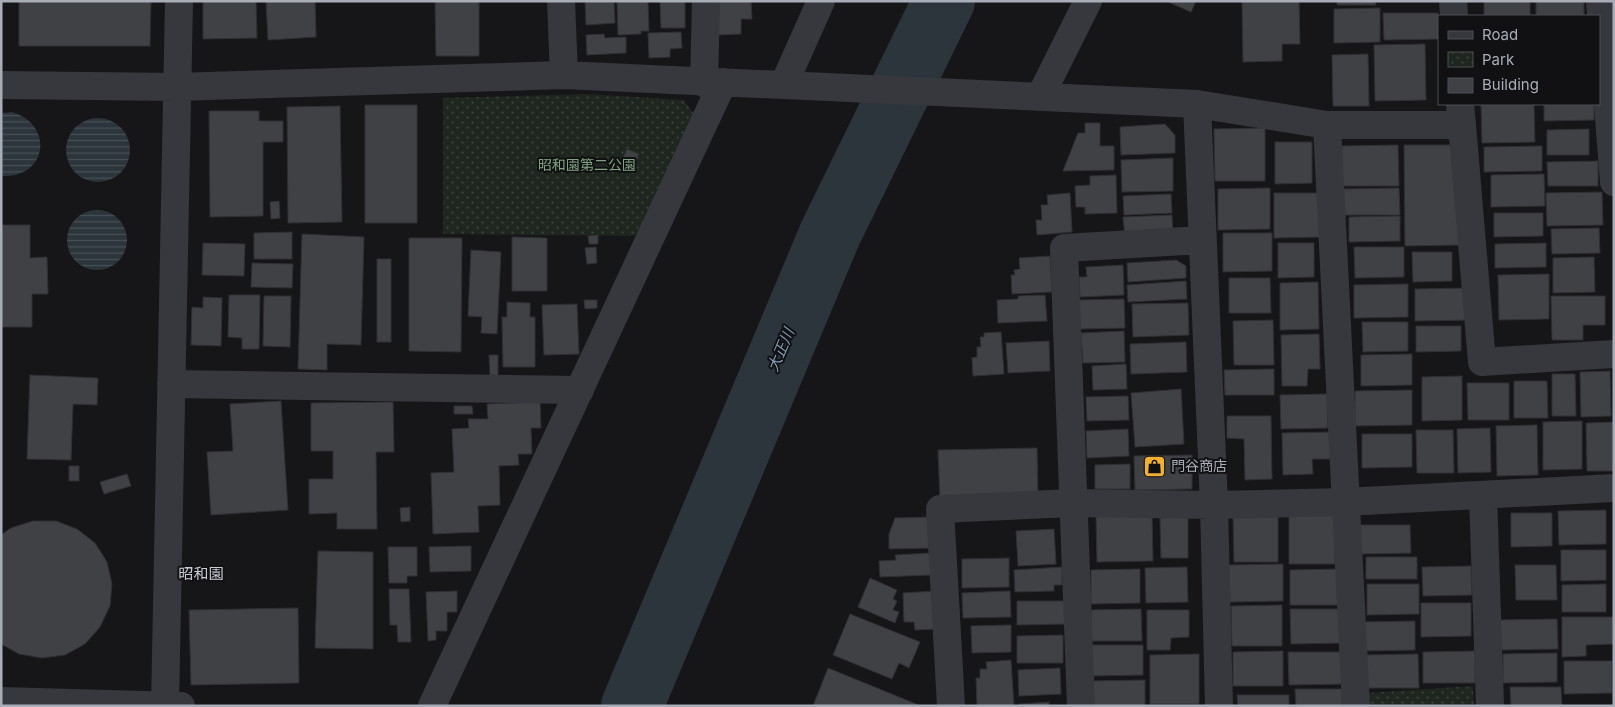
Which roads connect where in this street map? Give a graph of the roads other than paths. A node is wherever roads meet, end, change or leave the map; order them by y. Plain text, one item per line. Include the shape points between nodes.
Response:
1 (179, 1) edge
2 (561, 1) edge
3 (706, 1) edge
4 (821, 1) edge
5 (1088, 1) edge
6 (1453, 1) edge
7 (1600, 1) edge
8 (1454, 15) edge
9 (564, 75) junction
10 (713, 83) junction
11 (1, 85) edge
12 (788, 85) junction
13 (176, 87) junction
14 (1031, 95) junction
15 (1196, 104) junction
16 (1461, 114) edge
17 (1327, 125) junction
18 (1614, 182) edge
19 (1202, 240) junction
20 (1614, 354) edge
21 (171, 384) junction
22 (580, 390) junction
23 (1614, 488) edge
24 (1483, 495) junction
25 (1345, 502) junction
26 (1073, 503) junction
27 (1214, 505) junction
28 (1, 701) edge
29 (165, 706) edge
30 (181, 706) edge
31 (432, 706) edge
32 (951, 706) edge
33 (1081, 706) edge
34 (1219, 706) edge
35 (1356, 706) edge
36 (1490, 706) edge

1 - 13 street
2 - 9 street
3 - 10 street
4 - 12 street
5 - 14 street
6 - 8 street
7 - 18 street
9 - 10 street
9 - 13 street
10 - 12 street
10 - 22 street
11 - 13 street
12 - 14 street
13 - 21 street
14 - 15 street
15 - 17 street
15 - 19 street
16 - 17 street
16 - 20 street via 1482,362
17 - 25 street
19 - 26 street via 1064,248
19 - 27 street
21 - 22 street
21 - 29 street
22 - 31 street
23 - 24 street
24 - 25 street
24 - 36 street
25 - 27 street
25 - 35 street
26 - 27 street
26 - 32 street via 940,509
26 - 33 street
27 - 34 street
28 - 29 street
29 - 30 street

